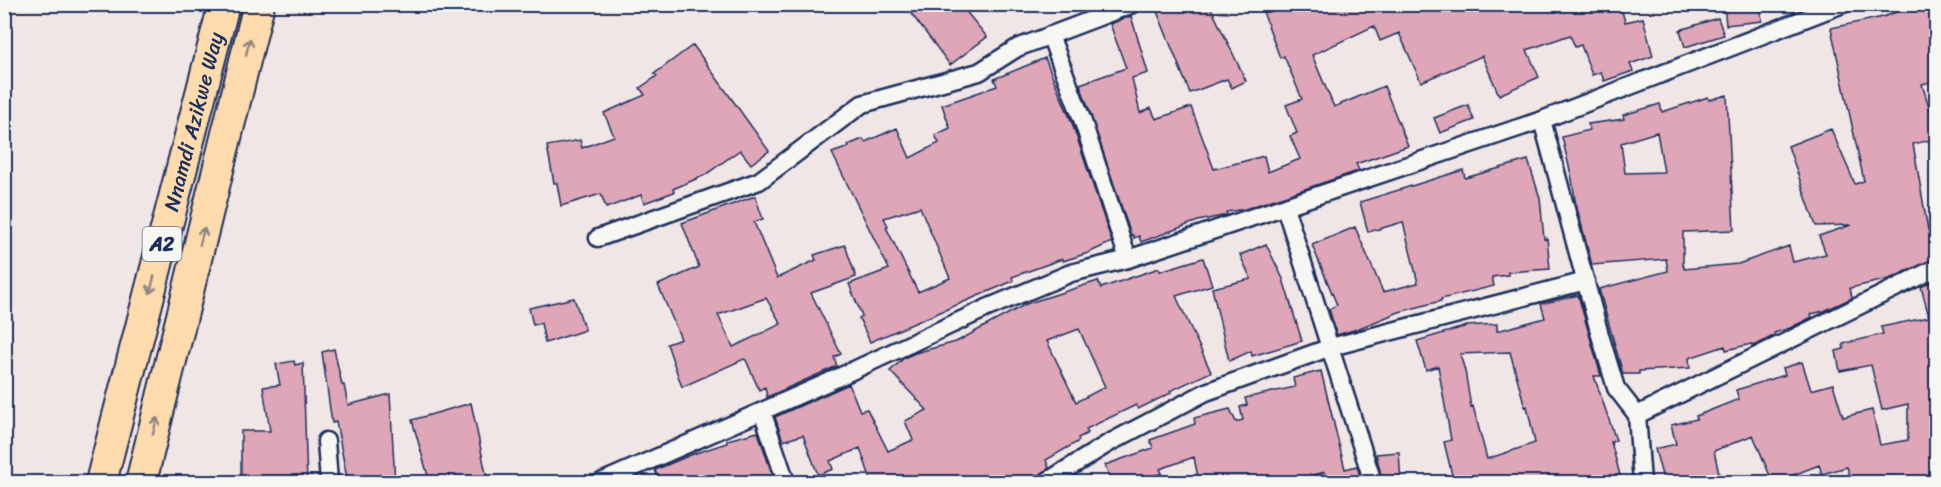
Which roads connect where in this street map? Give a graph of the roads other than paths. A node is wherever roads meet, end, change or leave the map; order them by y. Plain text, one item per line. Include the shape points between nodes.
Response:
1 (224, 4) edge
2 (259, 4) edge
3 (1133, 4) edge
4 (1843, 4) edge
5 (1050, 35) junction
6 (1542, 120) junction
7 (1285, 207) junction
8 (598, 238) dead end
9 (1128, 259) junction
10 (1936, 268) edge
11 (1586, 281) junction
12 (1331, 347) junction
13 (762, 411) junction
14 (1637, 415) junction
15 (326, 441) dead end
16 (1639, 482) edge
17 (101, 483) edge
18 (141, 483) edge
19 (329, 483) edge
20 (601, 483) edge
21 (786, 483) edge
22 (1046, 483) edge
23 (1372, 483) edge

1 -> 17 highway, Nnamdi Azikwe Way / A2
18 -> 2 highway, Nnamdi Azikwe Way / A2
3 - 5 street
4 - 6 street
5 - 8 street via 1017,48 979,72 862,104 759,181
5 - 9 street
6 - 7 street
6 - 11 street
7 - 9 street
7 - 12 street
9 - 13 street via 1071,273
10 - 14 street
11 - 12 street
11 - 14 street via 1616,388
12 - 22 street via 1206,392
12 - 23 street
13 - 20 street
13 - 21 street
14 - 16 street
15 - 19 street

